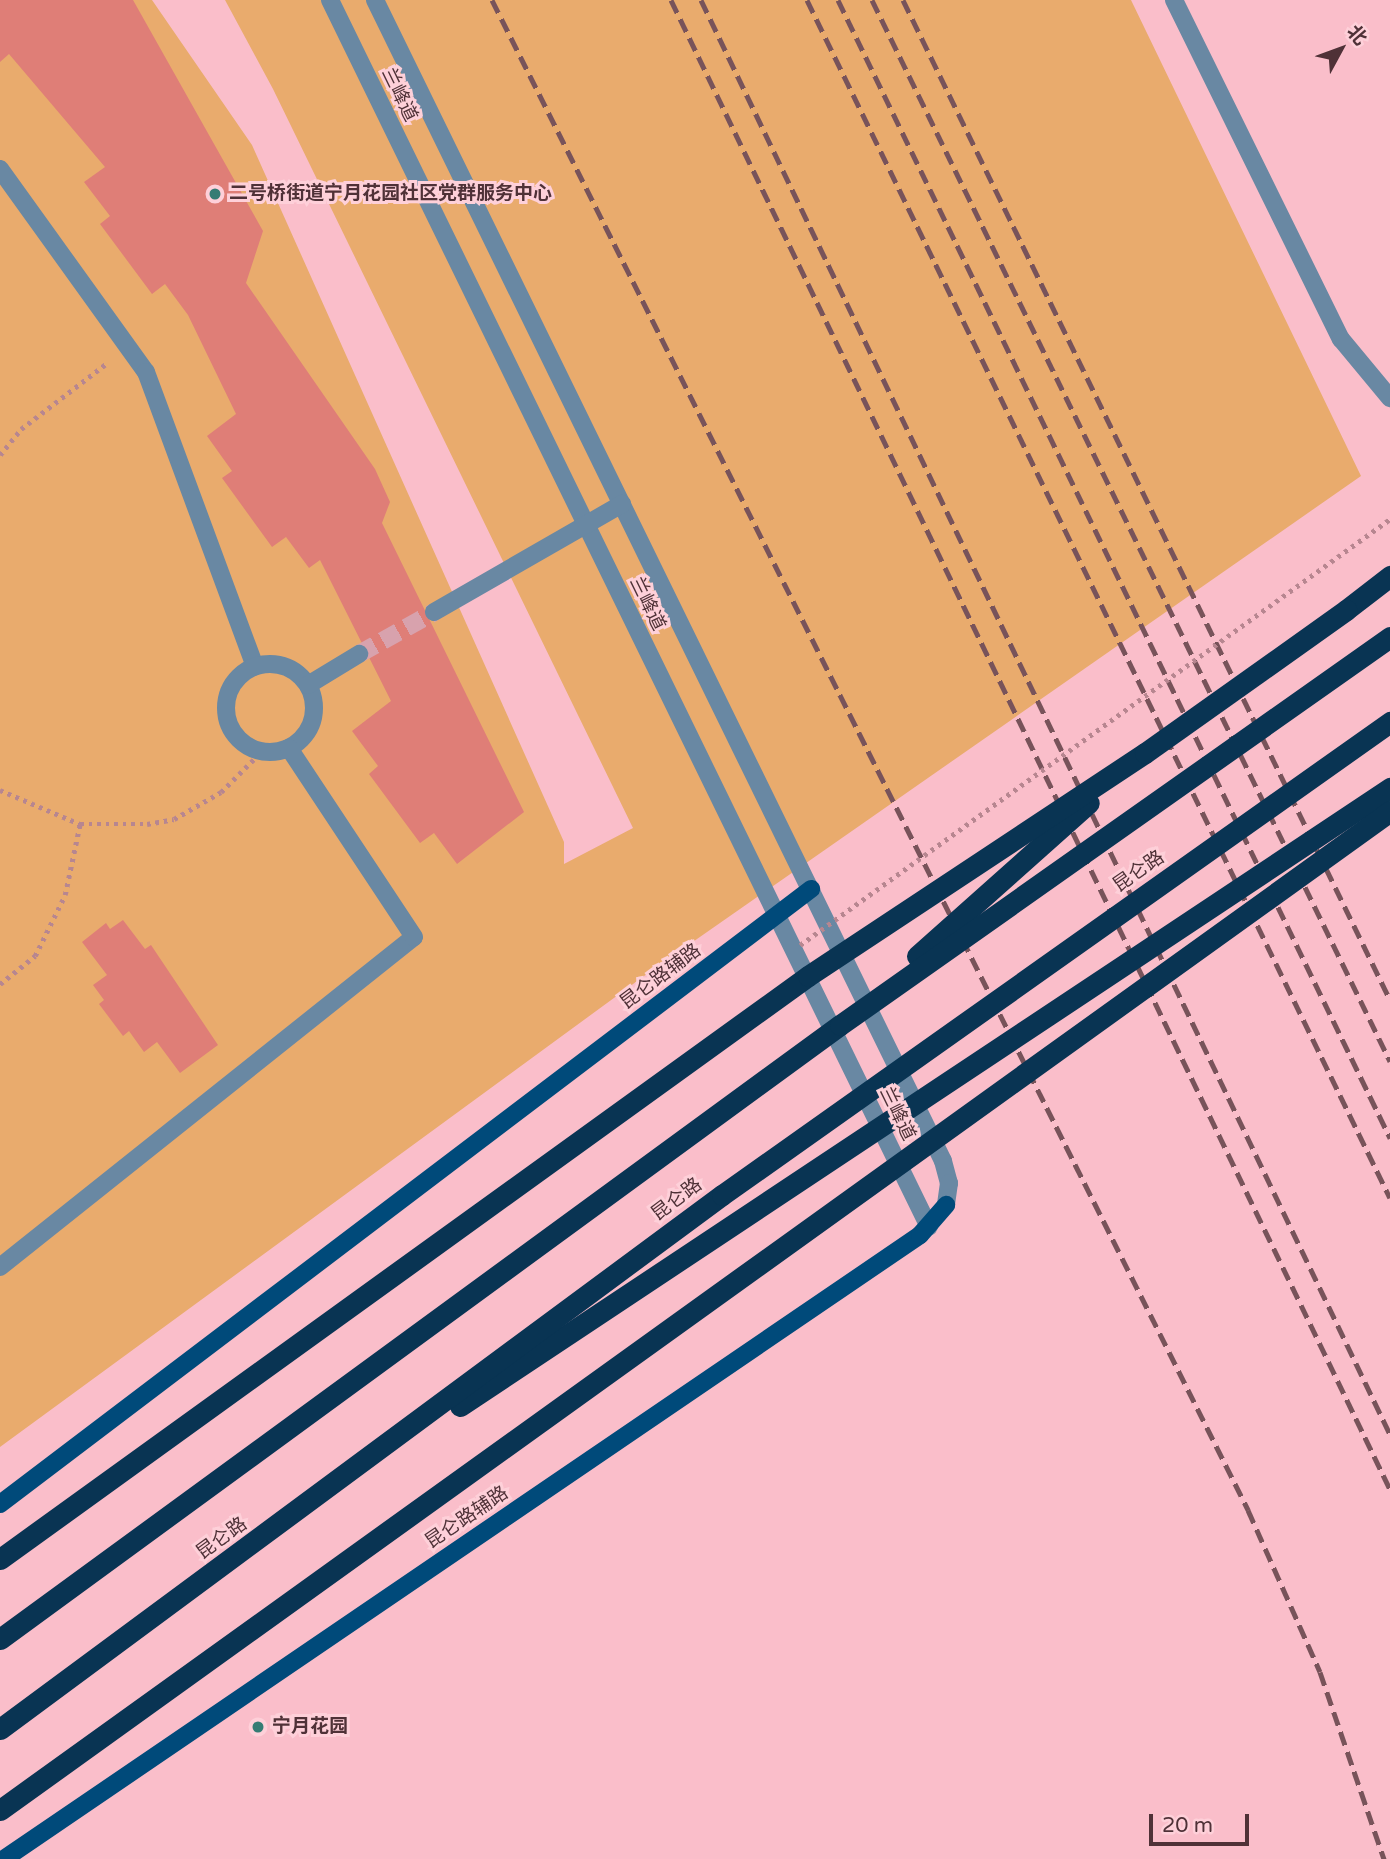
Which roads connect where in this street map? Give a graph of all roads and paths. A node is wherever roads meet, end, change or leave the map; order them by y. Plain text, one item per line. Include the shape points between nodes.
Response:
1 (330, 0) edge
2 (375, 0) edge
3 (1174, 0) edge
4 (0, 169) edge
5 (127, 347) junction
6 (1390, 398) edge
7 (0, 455) edge
8 (622, 504) junction
9 (1390, 519) edge
10 (585, 525) junction
11 (1390, 576) edge
12 (1390, 586) edge
13 (1346, 610) junction
14 (434, 612) tunnel mouth
15 (1390, 636) edge
16 (359, 654) tunnel mouth
17 (255, 667) junction
18 (308, 685) junction
19 (1390, 722) edge
20 (289, 748) junction
21 (261, 752) junction
22 (1145, 753) junction
23 (1390, 788) edge
24 (0, 790) edge
25 (1390, 811) edge
26 (80, 824) junction
27 (811, 889) junction
28 (776, 915) junction
29 (797, 947) dead end
30 (0, 984) edge
31 (840, 1024) junction
32 (946, 1205) joint
33 (929, 1227) junction
34 (0, 1267) edge
35 (0, 1504) edge
36 (254, 1543) junction
37 (0, 1559) edge
38 (0, 1639) edge
39 (0, 1729) edge
40 (0, 1810) edge
41 (4, 1859) edge

1 - 10 street, 兰峰道
2 - 8 street, 兰峰道
3 - 6 street via 1341,339
4 - 5 street
5 - 7 path via 21,429
5 - 17 street via 146,372
8 - 10 street
8 - 27 street, 兰峰道
9 - 29 path, bridge
10 - 14 street
10 - 28 street, 兰峰道
11 - 13 highway
12 - 13 highway
13 - 22 highway, bridge
15 - 31 highway, bridge
16 - 18 street
17 - 18 street via 285,666
17 - 21 street via 233,685 226,712 237,738
18 - 20 street via 312,722 301,740
19 - 36 highway, 昆仑路, bridge via 722,1195
20 - 21 street
20 - 34 street via 414,937
21 - 26 path via 220,792 174,819 111,827
22 - 31 highway, bridge
22 - 37 highway, bridge via 808,976
23 - 36 highway, bridge
24 - 26 path
25 - 40 highway, bridge
26 - 30 path via 65,895 35,956
27 - 28 main road, 昆仑路辅路
27 - 32 street, 兰峰道 via 943,1161 949,1183
28 - 33 street, 兰峰道
28 - 35 main road, 昆仑路辅路
31 - 38 highway, bridge
32 - 33 main road, 昆仑路辅路
33 - 41 main road, 昆仑路辅路
36 - 39 highway, 昆仑路, bridge

